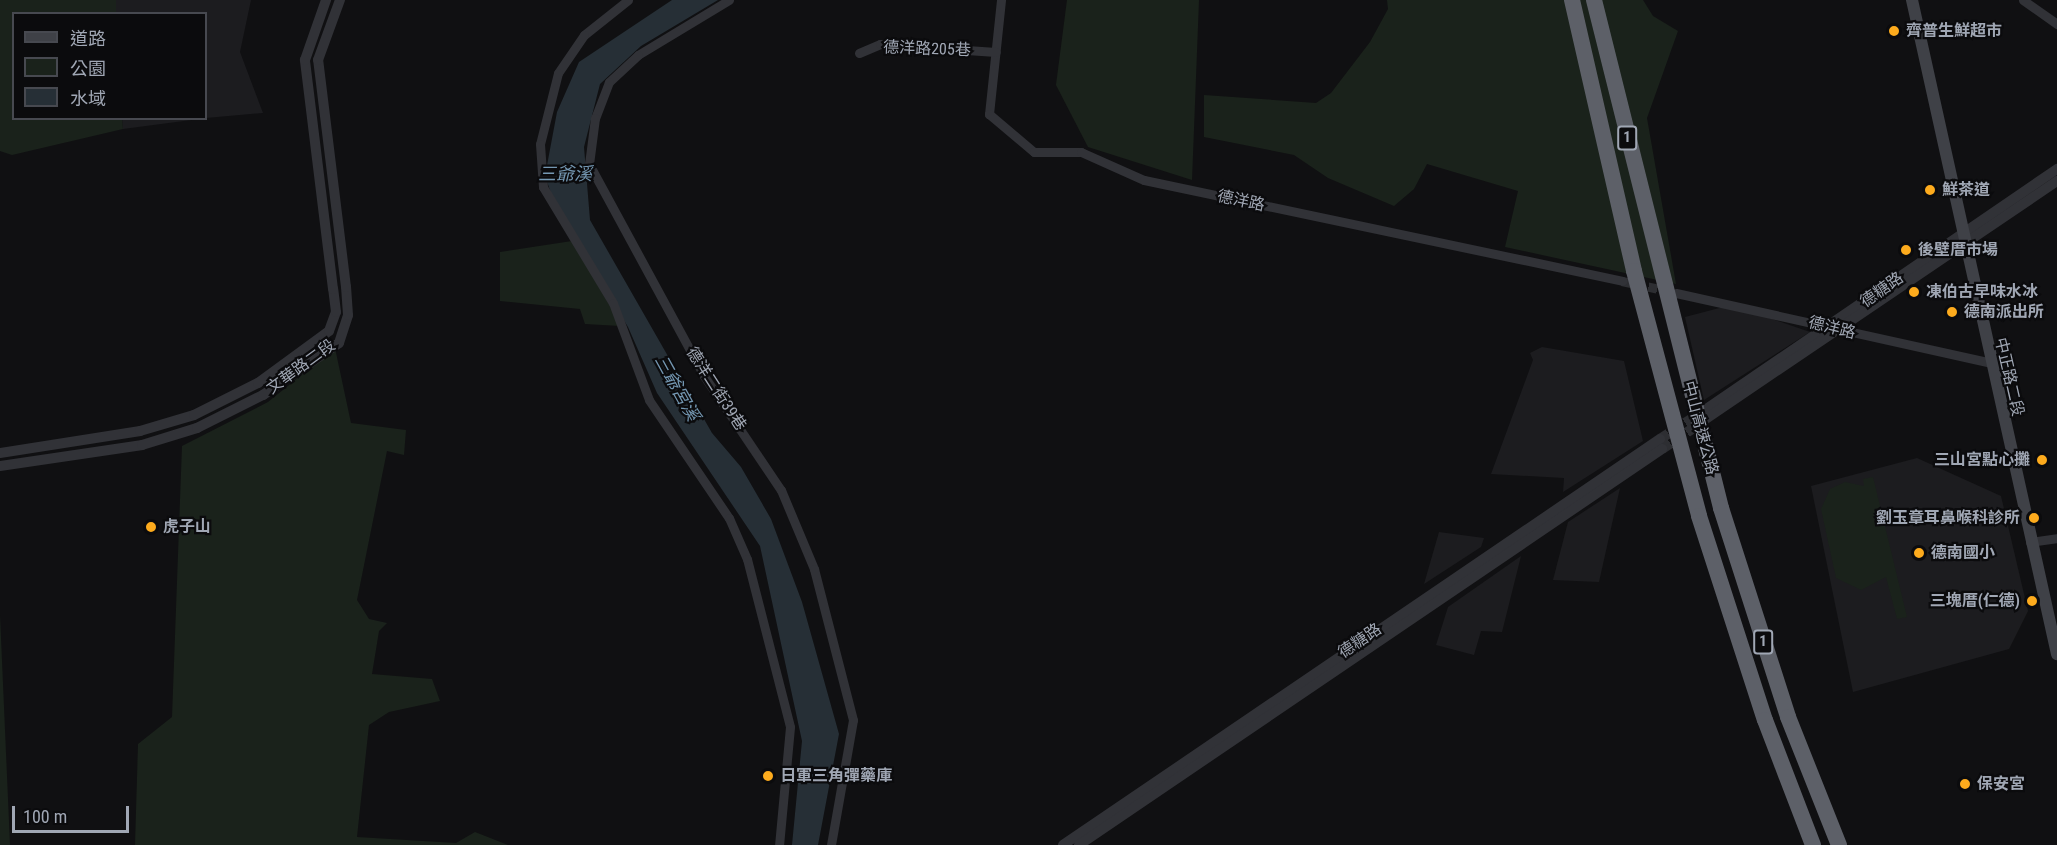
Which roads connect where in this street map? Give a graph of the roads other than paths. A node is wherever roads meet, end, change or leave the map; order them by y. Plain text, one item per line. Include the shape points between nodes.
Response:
1 (326, 0) edge
2 (339, 0) edge
3 (628, 0) edge
4 (729, 0) edge
5 (1001, 0) edge
6 (1572, 0) edge
7 (1594, 0) edge
8 (1912, 0) edge
9 (2023, 0) edge
10 (2057, 24) edge
11 (996, 52) junction
12 (859, 53) dead end
13 (2057, 169) edge
14 (2057, 181) edge
15 (1962, 239) junction
16 (1628, 276) junction
17 (1670, 293) junction
18 (1835, 329) junction
19 (1988, 362) junction
20 (1702, 416) junction
21 (0, 453) edge
22 (0, 466) edge
23 (2057, 538) edge
24 (2030, 542) junction
25 (2057, 654) edge
26 (1782, 700) junction
27 (1765, 720) junction
28 (779, 845) edge
29 (831, 845) edge
30 (1063, 845) edge
31 (1079, 845) edge
32 (1802, 845) edge
33 (1814, 845) edge
34 (1839, 845) edge
35 (1847, 845) edge

1 - 21 street, 文華路二段 via 305,60 336,312 329,331 258,383 194,416 140,431
2 - 22 street, 文華路二段 via 318,60 346,288 348,315 339,343 263,395 197,429 142,445
3 - 28 street via 584,35 558,73 540,144 543,187 613,303 649,400 729,518 747,559 790,727
4 - 29 street, 德洋二街39巷 via 638,55 609,82 596,118 589,164 704,376 782,490 811,560 853,720
5 - 11 street, 德洋路
6 - 16 highway, 中山高速公路 / 1
7 - 17 highway, 中山高速公路 / 1 via 1660,277
8 - 15 main road, 中正路二段
9 - 10 street
11 - 12 street, 德洋路205巷 via 880,45
11 - 16 street, 德洋路 via 989,114 1034,152 1081,152 1144,180
13 - 15 street, 德糖路
14 - 15 street, 德糖路
15 - 18 street, 德糖路
15 - 19 main road, 中正路二段
16 - 27 highway, 中山高速公路 / 1 via 1639,288 1680,448
17 - 18 street, 德洋路
17 - 20 highway, 中山高速公路 / 1
18 - 19 street, 德洋路
18 - 20 street, 德糖路
19 - 24 main road, 中正路二段
20 - 26 highway, 中山高速公路 / 1
23 - 24 street
24 - 25 main road, 中正路二段
26 - 34 highway, 中山高速公路 / 1
26 - 35 highway via 1795,714
27 - 32 highway via 1763,738
27 - 33 highway, 中山高速公路 / 1
30 - 31 street, 德糖路 via 1661,444

